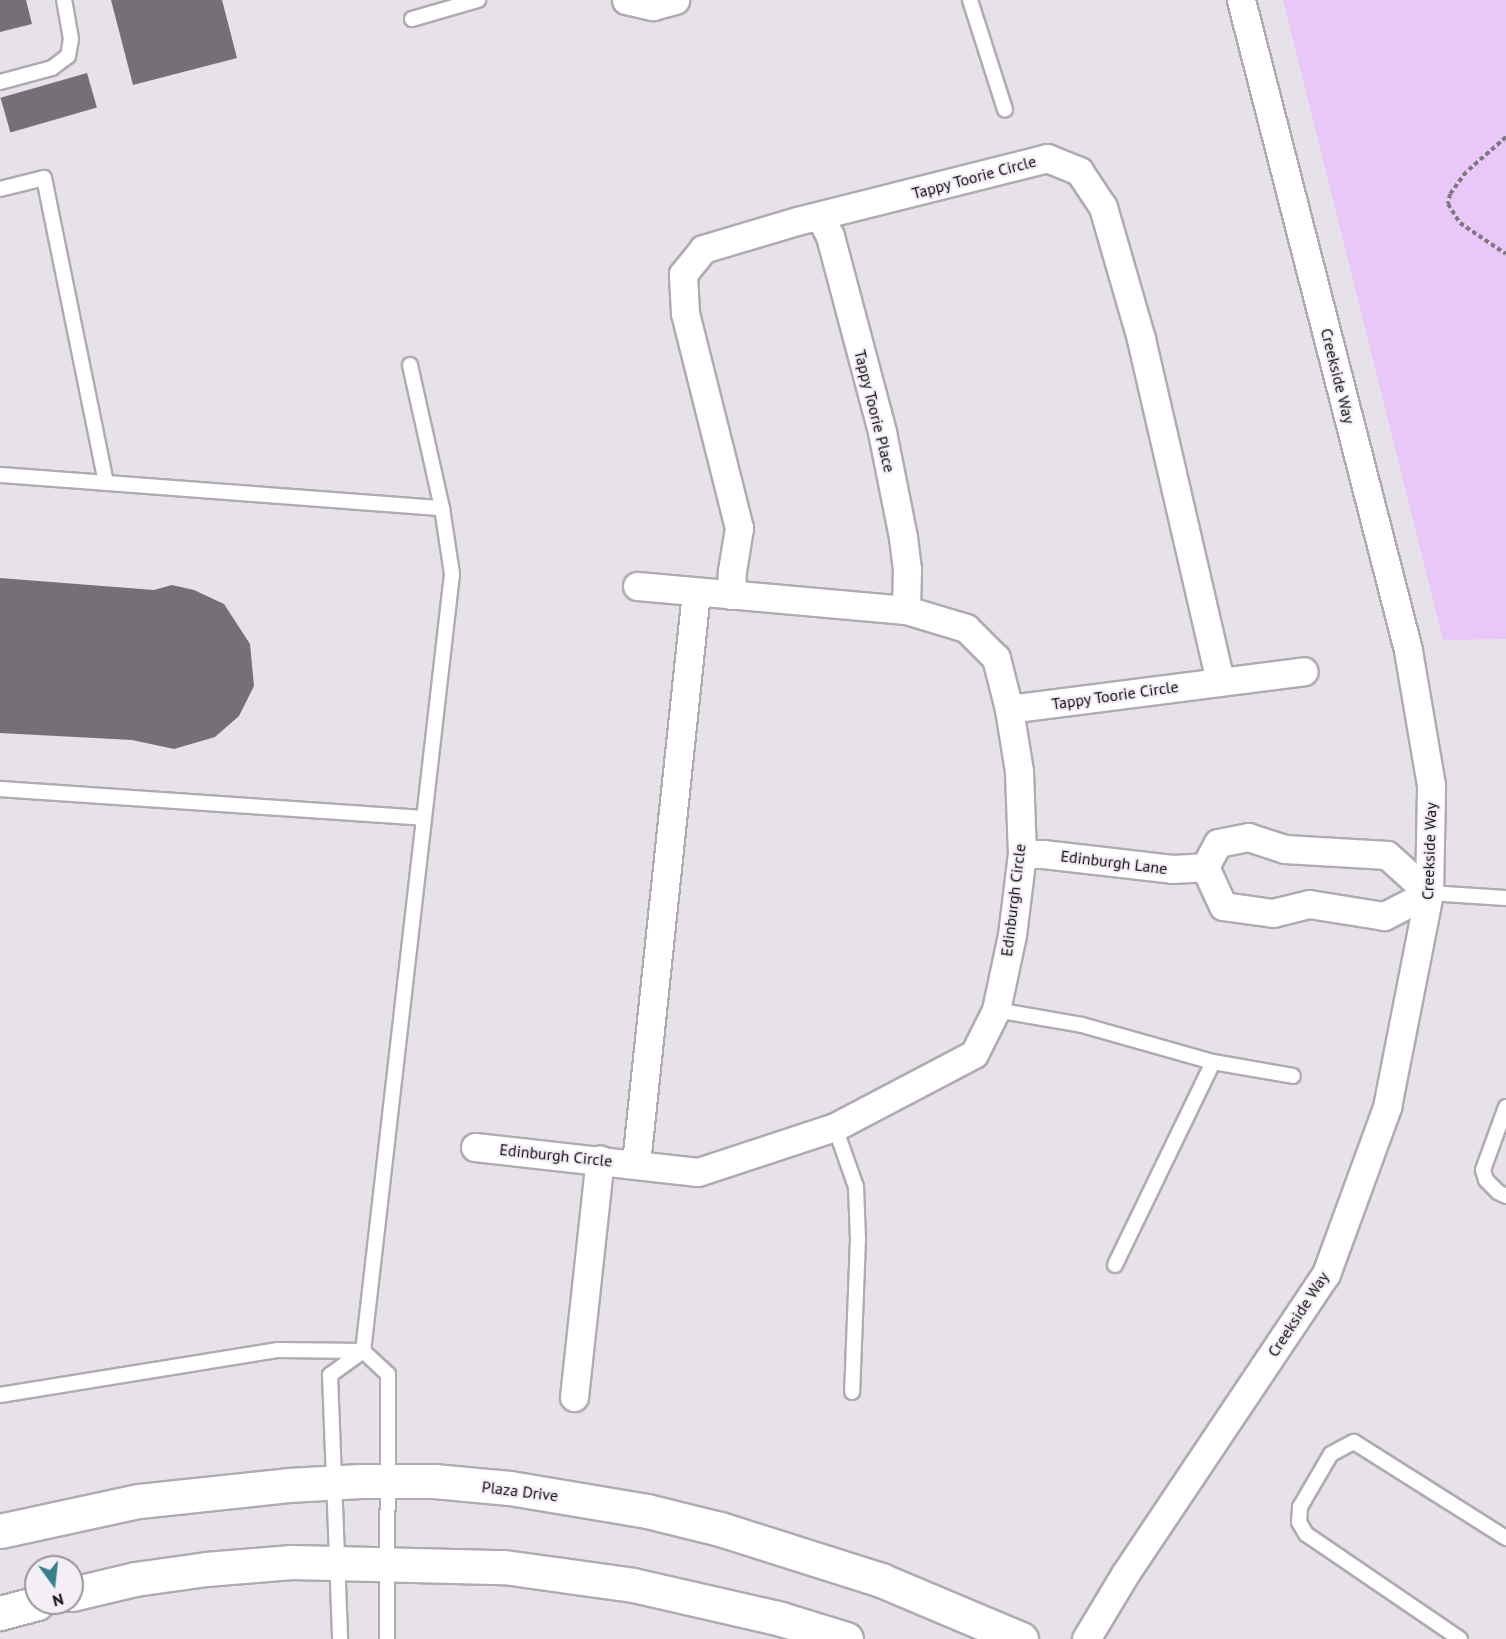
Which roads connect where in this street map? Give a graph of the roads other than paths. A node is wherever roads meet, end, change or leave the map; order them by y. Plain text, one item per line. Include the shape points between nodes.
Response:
1 (64, 0) edge
2 (478, 0) edge
3 (626, 0) edge
4 (675, 0) edge
5 (970, 0) edge
6 (1241, 0) edge
7 (412, 19) dead end
8 (0, 82) edge
9 (1005, 110) dead end
10 (0, 189) edge
11 (820, 217) junction
12 (410, 365) dead end
13 (0, 475) edge
14 (106, 483) junction
15 (442, 508) junction
16 (637, 586) dead end
17 (696, 591) junction
18 (731, 595) junction
19 (906, 610) junction
20 (1304, 671) dead end
21 (1220, 681) junction
22 (1010, 709) junction
23 (0, 789) edge
24 (424, 818) junction
25 (1022, 854) junction
26 (1205, 867) junction
27 (1429, 892) junction
28 (1506, 898) edge
29 (996, 1010) junction
30 (1213, 1062) junction
31 (1293, 1076) dead end
32 (1506, 1107) edge
33 (835, 1127) junction
34 (475, 1147) dead end
35 (600, 1159) junction
36 (636, 1163) junction
37 (1506, 1196) edge
38 (1115, 1265) dead end
39 (363, 1351) junction
40 (852, 1392) dead end
41 (0, 1395) edge
42 (574, 1397) dead end
43 (388, 1480) junction
44 (332, 1482) junction
45 (0, 1531) edge
46 (1506, 1538) edge
47 (337, 1561) junction
48 (386, 1563) junction
49 (84, 1591) edge
50 (24, 1607) edge
51 (0, 1613) edge
52 (340, 1639) edge
53 (387, 1639) edge
54 (846, 1639) edge
55 (1022, 1639) edge
56 (1086, 1639) edge
57 (1460, 1639) edge

1 - 8 lane via 71,39 68,56 52,68
2 - 7 lane
3 - 4 street via 653,6
5 - 9 lane
6 - 27 street, Creekside Way via 1408,650 1431,785
10 - 14 lane via 44,178
11 - 18 street, Tappy Toorie Circle via 703,249 683,274 685,313 740,528
11 - 19 street, Tappy Toorie Place via 830,236 882,432 903,537
11 - 21 street, Tappy Toorie Circle via 1047,158 1079,171 1103,207 1141,339
12 - 15 lane
13 - 14 lane
14 - 15 lane
15 - 24 lane via 452,574
16 - 17 street, Edinburgh Circle
17 - 18 street, Edinburgh Circle
17 - 36 street, Edinburgh Circle
18 - 19 street, Edinburgh Circle
19 - 22 street, Edinburgh Circle via 966,628 996,658
20 - 21 street, Tappy Toorie Circle
21 - 22 street, Tappy Toorie Circle
22 - 25 street, Edinburgh Circle via 1019,771
23 - 24 lane
24 - 39 lane
25 - 26 street, Edinburgh Lane via 1172,869
25 - 29 street, Edinburgh Circle via 1012,935
26 - 27 street via 1218,843 1248,837 1285,849 1387,855
26 - 27 street via 1223,906 1273,913 1309,904 1384,916
27 - 28 lane
27 - 56 street, Creekside Way via 1387,1107 1326,1274 1125,1574
29 - 30 lane via 1082,1025
29 - 33 street, Edinburgh Circle via 974,1054
30 - 31 lane
30 - 38 lane
32 - 37 lane via 1483,1170 1486,1180
33 - 36 street, Edinburgh Circle via 698,1172
33 - 40 lane via 856,1187 858,1239
34 - 35 street, Edinburgh Circle
35 - 36 street, Edinburgh Circle
35 - 42 street
39 - 41 lane via 278,1350
39 - 43 lane via 388,1374
39 - 44 lane via 330,1375
43 - 44 street, Plaza Drive
43 - 48 lane
43 - 55 street, Plaza Drive via 510,1488 647,1511 720,1529 881,1580
44 - 45 street, Plaza Drive via 140,1502
44 - 47 lane
46 - 57 lane via 1354,1442 1331,1454 1300,1507 1299,1522 1306,1534
47 - 48 street
47 - 49 street via 206,1569
47 - 52 lane
48 - 53 lane
48 - 54 street via 504,1567 633,1585 781,1619
50 - 51 street

